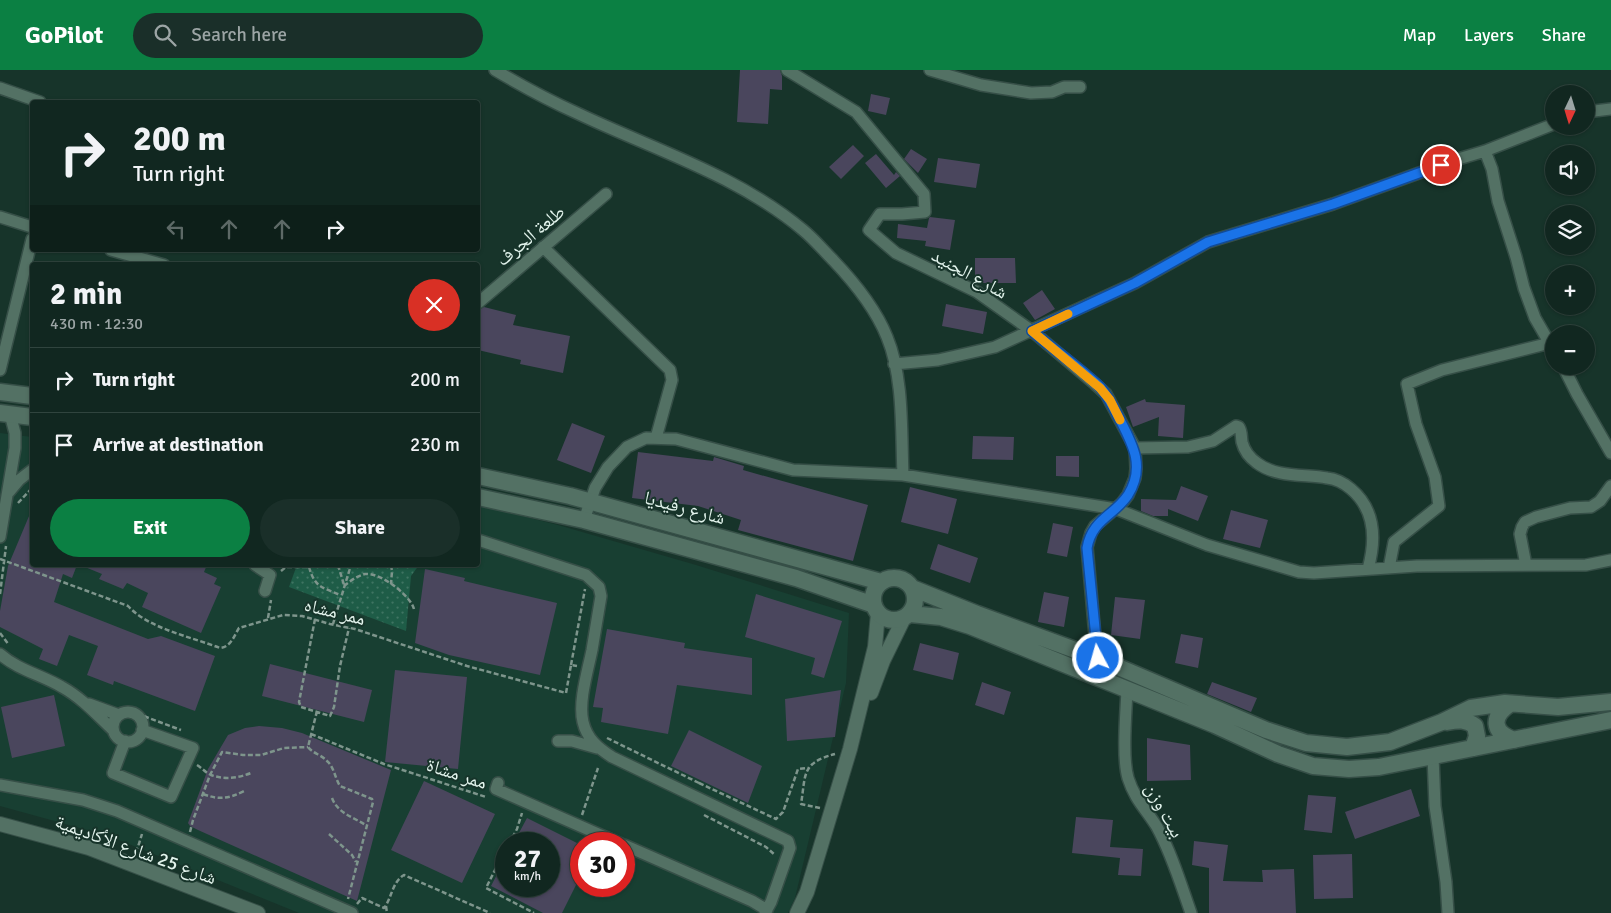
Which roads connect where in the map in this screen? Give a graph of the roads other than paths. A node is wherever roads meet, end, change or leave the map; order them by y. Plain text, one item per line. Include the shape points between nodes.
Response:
1 (495, 70) edge
2 (788, 70) edge
3 (930, 70) edge
4 (1080, 86) dead end
5 (0, 88) edge
6 (34, 100) edge
7 (1611, 109) edge
8 (1595, 111) edge
9 (1545, 128) edge
10 (1486, 151) junction
11 (606, 194) dead end
12 (0, 217) edge
13 (30, 226) edge
14 (30, 247) edge
15 (544, 247) junction
16 (118, 252) edge
17 (153, 262) edge
18 (480, 301) edge
19 (1032, 331) junction
20 (1545, 334) edge
21 (1545, 348) edge
22 (894, 364) junction
23 (0, 370) edge
24 (1568, 375) edge
25 (0, 392) edge
26 (30, 396) edge
27 (5, 414) edge
28 (30, 417) edge
29 (656, 438) junction
30 (1135, 448) junction
31 (1611, 453) edge
32 (30, 472) edge
33 (902, 475) junction
34 (480, 476) edge
35 (1611, 486) edge
36 (8, 493) junction
37 (480, 497) edge
38 (590, 502) junction
39 (1116, 509) junction
40 (584, 520) junction
41 (0, 537) edge
42 (480, 541) edge
43 (1611, 560) edge
44 (1526, 565) junction
45 (258, 567) edge
46 (1389, 568) junction
47 (1368, 569) junction
48 (881, 582) junction
49 (912, 588) junction
50 (268, 594) road end
51 (876, 609) junction
52 (907, 616) junction
53 (0, 654) edge
54 (1098, 658) junction
55 (1126, 690) junction
56 (1611, 702) edge
57 (85, 703) junction
58 (1510, 704) junction
59 (119, 715) junction
60 (1611, 720) edge
61 (1442, 722) junction
62 (114, 730) junction
63 (142, 730) junction
64 (1514, 740) junction
65 (125, 741) junction
66 (558, 741) dead end
67 (1473, 748) junction
68 (599, 749) junction
69 (850, 749) junction
70 (1433, 756) junction
71 (498, 783) dead end
72 (0, 785) edge
73 (0, 824) edge
74 (594, 832) edge
75 (635, 850) edge
76 (348, 908) edge
77 (766, 912) edge
78 (258, 913) edge
79 (797, 913) edge
80 (1191, 913) edge
81 (1448, 913) edge

1 - 22 street via 579,114 718,175 804,231 871,305 888,337
2 - 19 street, شارع الجنيد via 856,112 924,194 925,212 880,214 869,230 896,253 977,292
3 - 4 street via 981,85 1031,93
5 - 6 street
7 - 8 street
9 - 10 street
10 - 19 street via 1333,204 1208,242 1135,283
10 - 20 street via 1524,288
11 - 15 street, طلعة الجرف
12 - 13 street
14 - 23 street
15 - 18 street, طلعة الجرف
15 - 29 street via 670,370 672,380
16 - 17 street
19 - 22 street via 995,347 938,360
19 - 30 street, شارع الجنيد via 1106,394
21 - 46 street via 1442,370 1407,384 1416,424 1435,477 1439,506 1394,542
22 - 33 street via 901,417
24 - 31 street
25 - 26 main road
27 - 28 main road
27 - 36 street via 15,433
29 - 33 street via 676,439 793,470
29 - 38 street via 646,438 627,447 608,467
30 - 39 street, شارع الجنيد via 1135,478 1128,495
30 - 47 street via 1188,447 1214,441 1239,427 1244,448 1260,465 1295,476 1336,480 1358,496 1366,507 1373,531
32 - 36 street
33 - 39 street
34 - 38 main road, شارع رفيديا
35 - 44 street via 1591,507 1570,508 1525,522 1520,534
36 - 41 street
37 - 40 main road, شارع رفيديا
38 - 40 street
38 - 48 main road, شارع رفيديا
39 - 47 street via 1207,544 1293,570 1308,573
39 - 54 street, شارع الجنيد via 1095,526 1087,548
40 - 51 main road, شارع رفيديا via 796,578
42 - 68 street via 586,575 600,587 582,714 591,741
43 - 44 street via 1586,565
44 - 46 street
45 - 50 street via 270,575
46 - 47 street
48 - 49 main road via 901,579
48 - 51 main road via 873,594
49 - 52 main road via 916,601
49 - 54 main road
51 - 52 main road via 890,620
51 - 69 street via 875,647
52 - 55 main road via 941,617 970,626
52 - 69 street via 883,661
53 - 57 street via 64,688
54 - 61 main road via 1266,730 1306,743 1347,747 1390,742
55 - 70 main road via 1313,766 1379,767
55 - 80 street, بيت وزن via 1127,776 1135,798 1157,827
56 - 58 main road via 1558,707
57 - 59 street
57 - 62 street
58 - 61 main road via 1471,708
58 - 64 main road via 1502,709 1496,721 1502,734
59 - 62 street via 114,722
59 - 63 street via 126,712 134,714 142,722
60 - 64 main road
61 - 67 main road via 1462,720 1475,726 1477,736
62 - 65 street via 116,736
63 - 65 street via 136,739
63 - 65 street via 192,748 171,797 113,774
64 - 67 main road
66 - 68 street via 572,741
67 - 70 main road
68 - 77 street via 788,841 790,848
69 - 79 street via 807,892
70 - 81 street via 1435,806
71 - 74 street via 496,789
72 - 76 street via 83,800 117,811
73 - 78 street, شارع 25 شارع الأكاديمية via 89,848
75 - 77 street via 752,901

